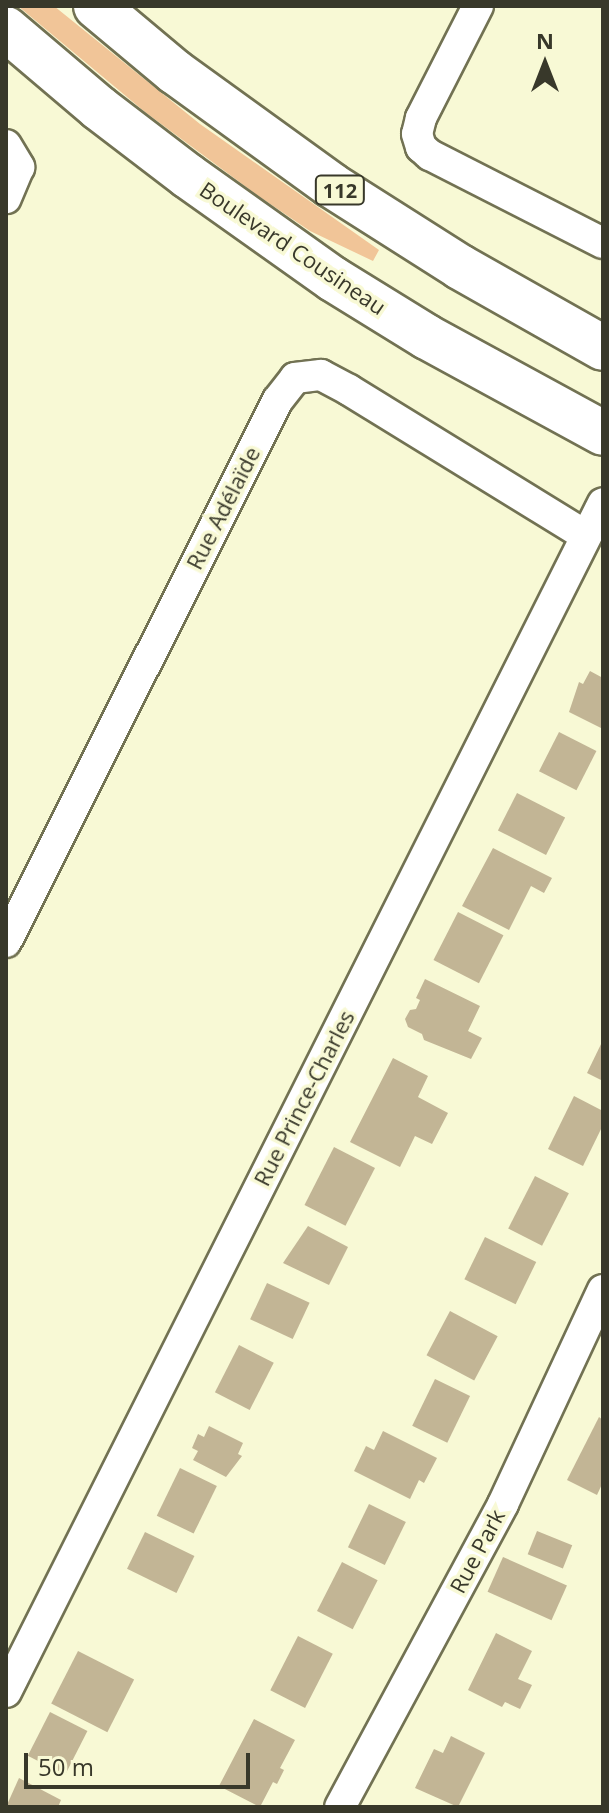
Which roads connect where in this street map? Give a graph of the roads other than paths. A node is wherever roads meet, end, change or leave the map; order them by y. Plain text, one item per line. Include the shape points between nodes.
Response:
1 (96, 6) edge
2 (478, 6) edge
3 (6, 29) edge
4 (6, 145) edge
5 (6, 198) edge
6 (603, 243) edge
7 (603, 348) edge
8 (603, 433) edge
9 (603, 503) edge
10 (586, 536) junction
11 (6, 942) edge
12 (603, 1290) edge
13 (6, 1692) edge
14 (340, 1807) edge

1 - 7 main road, 112 via 175,72 307,168 439,254
2 - 6 street via 421,118 421,147
3 - 8 main road, Boulevard Cousineau via 178,169 333,279
4 - 5 street via 19,167
9 - 10 street, Rue Prince-Charles
10 - 11 street, Rue Adélaïde via 349,390 321,375 295,378 278,400
10 - 13 street, Rue Prince-Charles
12 - 14 street, Rue Park via 503,1504

